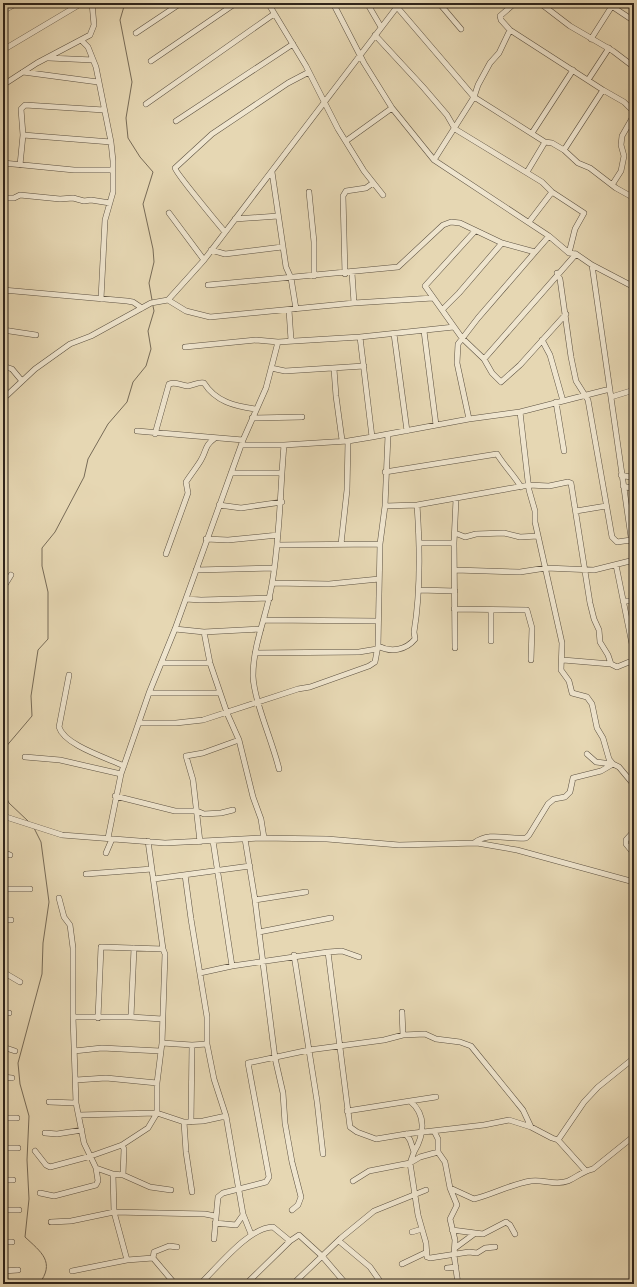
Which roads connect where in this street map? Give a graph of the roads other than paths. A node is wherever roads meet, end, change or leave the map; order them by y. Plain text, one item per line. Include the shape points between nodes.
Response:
1 (16, 3) edge
2 (82, 3) edge
3 (92, 3) edge
4 (181, 3) edge
5 (236, 3) edge
6 (268, 3) edge
7 (333, 3) edge
8 (367, 3) edge
9 (439, 3) edge
10 (540, 3) edge
11 (511, 4) edge
12 (398, 5) edge
13 (609, 5) edge
14 (3, 11) edge
15 (274, 14) junction
16 (634, 21) edge
17 (381, 27) junction
18 (461, 29) dead end
19 (510, 30) junction
20 (136, 33) dead end
21 (90, 35) junction
22 (375, 36) junction
23 (591, 39) junction
24 (82, 41) junction
25 (293, 44) junction
26 (88, 47) junction
27 (608, 48) junction
28 (3, 50) edge
29 (360, 55) junction
30 (47, 58) junction
31 (94, 60) junction
32 (151, 60) dead end
33 (634, 67) edge
34 (573, 70) junction
35 (23, 72) junction
36 (309, 72) junction
37 (588, 80) junction
38 (98, 82) junction
39 (3, 85) edge
40 (603, 90) junction
41 (474, 97) junction
42 (324, 103) junction
43 (146, 104) dead end
44 (392, 108) junction
45 (104, 110) junction
46 (634, 112) edge
47 (634, 115) edge
48 (176, 121) dead end
49 (455, 129) junction
50 (532, 133) junction
51 (23, 134) junction
52 (346, 141) junction
53 (111, 142) junction
54 (545, 142) junction
55 (564, 150) junction
56 (434, 160) junction
57 (3, 163) edge
58 (20, 165) junction
59 (113, 170) junction
60 (272, 172) junction
61 (527, 172) junction
62 (373, 183) junction
63 (612, 185) junction
64 (309, 192) dead end
65 (552, 192) junction
66 (383, 195) dead end
67 (3, 198) edge
68 (634, 198) edge
69 (110, 203) junction
70 (169, 212) dead end
71 (278, 216) junction
72 (235, 219) junction
73 (529, 222) junction
74 (475, 231) junction
75 (225, 232) junction
76 (549, 236) junction
77 (502, 243) junction
78 (282, 247) junction
79 (211, 250) junction
80 (535, 252) junction
81 (569, 253) junction
82 (576, 254) junction
83 (204, 260) junction
84 (592, 265) junction
85 (352, 273) junction
86 (557, 273) junction
87 (345, 274) junction
88 (314, 276) junction
89 (292, 278) junction
90 (208, 285) dead end
91 (633, 286) edge
92 (3, 290) edge
93 (634, 294) edge
94 (433, 298) junction
95 (101, 299) junction
96 (168, 300) junction
97 (354, 303) junction
98 (142, 308) junction
99 (296, 309) junction
100 (443, 309) junction
101 (289, 310) junction
102 (566, 314) junction
103 (454, 327) junction
104 (3, 330) edge
105 (424, 331) junction
106 (394, 334) junction
107 (36, 335) dead end
108 (360, 336) junction
109 (462, 338) junction
110 (291, 340) junction
111 (542, 340) junction
112 (278, 342) junction
113 (186, 347) dead end
114 (484, 359) junction
115 (3, 366) edge
116 (364, 366) junction
117 (271, 368) junction
118 (334, 369) junction
119 (22, 381) junction
120 (610, 389) junction
121 (634, 390) edge
122 (586, 396) junction
123 (611, 397) junction
124 (3, 399) edge
125 (563, 401) junction
126 (556, 402) junction
127 (255, 410) junction
128 (520, 412) junction
129 (302, 417) dead end
130 (252, 418) junction
131 (469, 420) junction
132 (436, 425) junction
133 (407, 431) junction
134 (137, 432) dead end
135 (154, 434) junction
136 (388, 435) junction
137 (372, 437) junction
138 (215, 438) junction
139 (345, 440) junction
140 (242, 442) junction
141 (284, 445) junction
142 (564, 451) dead end
143 (385, 472) junction
144 (231, 473) junction
145 (281, 473) junction
146 (634, 474) edge
147 (622, 475) junction
148 (529, 486) junction
149 (623, 486) junction
150 (521, 487) junction
151 (634, 489) edge
152 (456, 499) junction
153 (282, 502) junction
154 (218, 505) junction
155 (417, 505) junction
156 (385, 506) junction
157 (606, 506) junction
158 (576, 511) junction
159 (632, 529) edge
160 (455, 533) junction
161 (278, 535) junction
162 (538, 536) junction
163 (206, 539) junction
164 (631, 540) junction
165 (419, 543) junction
166 (454, 543) junction
167 (341, 544) junction
168 (380, 544) junction
169 (277, 545) junction
170 (166, 554) dead end
171 (634, 559) edge
172 (616, 565) junction
173 (274, 568) junction
174 (546, 568) junction
175 (584, 569) junction
176 (196, 570) junction
177 (456, 570) junction
178 (11, 575) dead end
179 (379, 579) junction
180 (272, 583) junction
181 (3, 588) edge
182 (419, 590) junction
183 (456, 591) junction
184 (186, 598) junction
185 (270, 598) junction
186 (623, 601) junction
187 (634, 601) edge
188 (454, 609) junction
189 (492, 611) junction
190 (265, 620) junction
191 (377, 620) junction
192 (175, 629) junction
193 (261, 629) junction
194 (204, 632) junction
195 (491, 641) dead end
196 (378, 648) junction
197 (455, 648) dead end
198 (255, 653) junction
199 (634, 654) edge
200 (531, 660) dead end
201 (563, 660) junction
202 (634, 660) edge
203 (161, 663) junction
204 (210, 663) junction
205 (611, 664) junction
206 (69, 676) dead end
207 (149, 693) junction
208 (220, 693) junction
209 (259, 702) junction
210 (227, 713) junction
211 (140, 723) junction
212 (239, 740) junction
213 (588, 754) dead end
214 (25, 757) dead end
215 (613, 764) junction
216 (124, 766) junction
217 (279, 769) dead end
218 (121, 774) junction
219 (634, 785) edge
220 (115, 796) junction
221 (233, 810) dead end
222 (197, 811) junction
223 (3, 816) edge
224 (634, 831) edge
225 (264, 838) junction
226 (110, 839) junction
227 (245, 839) junction
228 (148, 841) junction
229 (213, 841) junction
230 (200, 842) junction
231 (474, 843) junction
232 (3, 852) edge
233 (106, 853) dead end
234 (634, 854) edge
235 (10, 855) dead end
236 (250, 866) junction
237 (152, 869) junction
238 (217, 870) junction
239 (86, 874) dead end
240 (185, 875) junction
241 (154, 879) junction
242 (634, 882) edge
243 (3, 889) edge
244 (30, 889) dead end
245 (306, 892) dead end
246 (59, 898) dead end
247 (255, 900) junction
248 (331, 918) dead end
249 (3, 920) edge
250 (11, 920) dead end
251 (259, 932) junction
252 (134, 948) junction
253 (164, 949) junction
254 (328, 952) junction
255 (294, 955) junction
256 (359, 957) dead end
257 (263, 961) junction
258 (232, 966) junction
259 (3, 972) edge
260 (200, 973) junction
261 (20, 982) dead end
262 (3, 1012) edge
263 (402, 1012) dead end
264 (9, 1013) dead end
265 (73, 1017) junction
266 (131, 1017) junction
267 (98, 1018) junction
268 (162, 1019) junction
269 (403, 1034) junction
270 (162, 1043) junction
271 (207, 1044) junction
272 (192, 1045) junction
273 (339, 1047) junction
274 (3, 1048) edge
275 (309, 1050) junction
276 (15, 1051) dead end
277 (74, 1051) junction
278 (160, 1051) junction
279 (275, 1058) junction
280 (634, 1058) edge
281 (3, 1077) edge
282 (12, 1078) dead end
283 (76, 1080) junction
284 (157, 1083) junction
285 (436, 1097) dead end
286 (410, 1101) junction
287 (49, 1102) dead end
288 (76, 1104) junction
289 (347, 1110) junction
290 (158, 1113) junction
291 (79, 1115) junction
292 (226, 1116) junction
293 (3, 1118) edge
294 (17, 1118) dead end
295 (184, 1122) junction
296 (191, 1122) junction
297 (532, 1127) junction
298 (82, 1130) junction
299 (434, 1131) junction
300 (423, 1132) junction
301 (45, 1133) dead end
302 (406, 1134) junction
303 (634, 1136) edge
304 (558, 1140) junction
305 (122, 1145) junction
306 (3, 1148) edge
307 (18, 1148) dead end
308 (35, 1151) dead end
309 (414, 1152) junction
310 (438, 1152) junction
311 (323, 1154) dead end
312 (91, 1156) junction
313 (410, 1163) junction
314 (96, 1168) junction
315 (585, 1170) junction
316 (113, 1174) junction
317 (123, 1175) junction
318 (3, 1180) edge
319 (13, 1180) dead end
320 (353, 1181) dead end
321 (239, 1188) junction
322 (450, 1188) junction
323 (171, 1190) dead end
324 (426, 1190) dead end
325 (192, 1192) dead end
326 (40, 1193) dead end
327 (415, 1195) junction
328 (3, 1210) edge
329 (19, 1210) dead end
330 (292, 1210) dead end
331 (114, 1212) junction
332 (243, 1215) junction
333 (215, 1216) junction
334 (51, 1222) dead end
335 (215, 1223) junction
336 (422, 1229) junction
337 (452, 1230) junction
338 (412, 1232) dead end
339 (251, 1234) junction
340 (474, 1234) junction
341 (515, 1234) dead end
342 (214, 1239) dead end
343 (290, 1241) junction
344 (339, 1241) junction
345 (3, 1242) edge
346 (12, 1242) dead end
347 (495, 1246) dead end
348 (178, 1247) dead end
349 (455, 1248) junction
350 (425, 1253) junction
351 (454, 1255) junction
352 (322, 1256) junction
353 (153, 1258) junction
354 (127, 1260) junction
355 (402, 1264) dead end
356 (456, 1267) junction
357 (447, 1268) dead end
358 (18, 1270) dead end
359 (3, 1271) edge
360 (72, 1271) dead end
361 (175, 1284) edge
362 (200, 1284) edge
363 (246, 1284) edge
364 (293, 1284) edge
365 (346, 1284) edge
366 (382, 1284) edge
367 (458, 1284) edge

1 - 14 street
2 - 28 street
3 - 21 street via 94,25
4 - 20 street
5 - 32 street
6 - 15 street
7 - 29 street
8 - 17 street
9 - 18 street
10 - 23 street
11 - 19 street via 500,18
12 - 17 street
12 - 41 street
13 - 16 street
13 - 23 street
15 - 25 street
15 - 43 street
17 - 22 street
19 - 34 street
19 - 41 street via 499,53 490,63 478,85
21 - 24 street
21 - 26 street
22 - 29 street
22 - 49 street via 447,115
23 - 27 street
24 - 26 street
24 - 30 street
25 - 36 street
25 - 48 street
26 - 31 street
27 - 33 street
27 - 37 street
29 - 42 street
29 - 44 street
30 - 31 street
30 - 35 street
31 - 38 street
34 - 37 street
34 - 50 street
35 - 38 street
35 - 39 street
36 - 42 street
36 - 75 street via 212,134 175,168
37 - 40 street
38 - 45 street
40 - 46 street via 624,102
40 - 55 street
41 - 49 street
41 - 50 street
42 - 52 street
42 - 60 street
44 - 52 street
44 - 56 street
45 - 51 street via 25,105 21,109
45 - 53 street
47 - 63 street via 622,136 624,156 621,171
49 - 56 street
49 - 61 street
50 - 54 street
51 - 53 street
51 - 58 street
52 - 62 street
53 - 59 street
54 - 55 street
54 - 61 street
55 - 63 street via 578,163 590,168
56 - 73 street
57 - 58 street
58 - 59 street via 74,170
59 - 69 street
60 - 71 street
60 - 72 street
61 - 65 street
62 - 66 street
62 - 87 street via 366,188 346,191 343,196
63 - 68 street
64 - 88 street via 314,242
65 - 73 street
65 - 81 street via 584,213 575,229
67 - 69 street via 20,195
69 - 95 street via 105,220
70 - 83 street
71 - 72 street
71 - 78 street
72 - 75 street
73 - 76 street
74 - 77 street
74 - 85 street via 460,223 451,222 443,225 398,267
74 - 94 street via 425,286
75 - 79 street
76 - 80 street
76 - 81 street
77 - 80 street
77 - 100 street
78 - 79 street via 225,254
78 - 89 street via 286,267
79 - 83 street
80 - 109 street
81 - 82 street
82 - 84 street
82 - 86 street
83 - 96 street
84 - 91 street
84 - 120 street
85 - 87 street
85 - 97 street
86 - 102 street
86 - 114 street
87 - 88 street
88 - 89 street
89 - 90 street
89 - 99 street
91 - 93 street
92 - 95 street
94 - 97 street
94 - 100 street
95 - 98 street via 133,302
96 - 98 street via 151,303
96 - 101 street via 186,311 210,317
97 - 99 street
98 - 119 street via 91,336 70,344
99 - 101 street
100 - 103 street
101 - 110 street
102 - 111 street
102 - 122 street via 574,375
103 - 105 street
103 - 109 street
104 - 107 street
105 - 106 street
105 - 132 street
106 - 108 street
106 - 133 street
108 - 110 street
108 - 116 street
109 - 114 street
109 - 131 street via 458,344 457,363
110 - 112 street
111 - 114 street via 501,382
111 - 125 street via 550,356
112 - 113 street via 256,340
112 - 117 street
115 - 119 street via 12,369
116 - 118 street
116 - 137 street
117 - 118 street via 285,371
117 - 127 street via 266,388
118 - 139 street via 336,396
119 - 124 street
120 - 122 street
120 - 123 street
121 - 123 street
122 - 125 street
122 - 157 street
123 - 147 street
125 - 126 street
126 - 128 street
126 - 142 street
127 - 130 street
127 - 135 street via 228,404 209,391 204,383 198,382 189,386 173,382 169,384
128 - 131 street
128 - 148 street
129 - 130 street
130 - 140 street
131 - 132 street
132 - 133 street
133 - 136 street
134 - 135 street
135 - 138 street
136 - 137 street
136 - 143 street
137 - 139 street
138 - 140 street
138 - 170 street via 208,443 202,459 186,482 188,493
139 - 141 street
139 - 167 street via 348,490
140 - 141 street
140 - 144 street
141 - 145 street
143 - 150 street via 496,454 507,470 516,477
143 - 156 street
144 - 145 street
144 - 154 street
145 - 153 street
146 - 147 street via 630,477
147 - 149 street
148 - 150 street
148 - 158 street via 571,483
148 - 162 street
149 - 151 street
149 - 159 street
150 - 152 street
152 - 155 street
152 - 160 street
153 - 154 street via 240,508
153 - 161 street
154 - 163 street
155 - 156 street
155 - 165 street
156 - 168 street
157 - 158 street
157 - 164 street via 614,541
158 - 175 street
159 - 164 street
160 - 162 street via 466,537 504,533 520,537
160 - 166 street
161 - 163 street via 228,540
161 - 169 street
162 - 174 street
163 - 176 street
164 - 171 street
165 - 166 street
165 - 182 street
166 - 177 street
167 - 168 street
167 - 169 street
168 - 179 street
169 - 173 street
171 - 172 street
172 - 175 street via 600,570
172 - 186 street
173 - 176 street
173 - 180 street
174 - 175 street
174 - 177 street via 520,572
174 - 201 street via 562,643
175 - 205 street via 600,642
176 - 184 street
177 - 183 street
178 - 181 street
179 - 180 street via 329,584
179 - 191 street
180 - 185 street
182 - 183 street
182 - 196 street via 414,632 416,639 396,650
183 - 188 street
184 - 185 street
184 - 192 street
185 - 190 street
186 - 187 street
186 - 199 street
188 - 189 street
188 - 197 street
189 - 195 street
189 - 200 street via 527,610 532,628
190 - 191 street
190 - 193 street
191 - 196 street
192 - 194 street
192 - 203 street
193 - 194 street
193 - 198 street
194 - 204 street
196 - 198 street via 359,652
196 - 209 street via 375,662 369,666
198 - 209 street via 253,677
201 - 205 street
201 - 215 street via 561,670 569,680 572,693 586,697 594,706 597,728
202 - 205 street via 617,667
203 - 204 street
203 - 207 street
204 - 208 street
206 - 216 street via 60,733 71,742
207 - 208 street
207 - 211 street
208 - 210 street
209 - 210 street
209 - 217 street
210 - 211 street via 203,720
210 - 212 street
211 - 216 street
212 - 222 street via 203,753 186,756 193,780
212 - 225 street
213 - 215 street via 596,762
214 - 218 street via 60,760
215 - 219 street via 619,767
215 - 231 street via 601,771 573,778 570,792 565,797 551,801 526,838 487,837
216 - 218 street
218 - 220 street
220 - 222 street via 175,811
220 - 226 street
221 - 222 street via 204,814
222 - 230 street
223 - 226 street via 62,834
224 - 234 street via 626,840
225 - 227 street
225 - 231 street via 326,839 399,845
226 - 228 street
226 - 233 street
227 - 229 street
227 - 236 street
228 - 230 street
228 - 237 street
229 - 230 street
229 - 238 street
231 - 242 street via 516,850
232 - 235 street
236 - 238 street
236 - 247 street
237 - 239 street
237 - 241 street
238 - 240 street
238 - 258 street
240 - 241 street
240 - 260 street
241 - 253 street
243 - 244 street
245 - 247 street
246 - 265 street via 64,917 70,925 74,948
247 - 251 street
248 - 251 street
249 - 250 street
251 - 257 street
252 - 253 street
252 - 266 street
252 - 267 street via 101,947
253 - 268 street
254 - 255 street
254 - 256 street via 342,951
254 - 273 street
255 - 257 street
255 - 275 street
257 - 258 street
257 - 279 street
258 - 260 street
259 - 261 street
260 - 271 street via 207,1017
262 - 264 street
263 - 269 street
265 - 267 street
265 - 277 street
266 - 267 street
266 - 268 street
268 - 270 street
269 - 273 street via 384,1040
269 - 297 street via 425,1034 470,1046 523,1110
270 - 272 street
270 - 278 street
271 - 272 street
271 - 292 street via 214,1079
272 - 296 street
273 - 275 street
273 - 289 street via 345,1077
274 - 276 street
275 - 279 street
275 - 311 street
277 - 278 street via 102,1048
277 - 283 street
278 - 284 street
279 - 321 street via 248,1063 268,1180
279 - 330 street via 292,1162 301,1198
280 - 304 street via 598,1087 584,1102
281 - 282 street
283 - 284 street via 106,1078
283 - 288 street
284 - 290 street
285 - 286 street
286 - 289 street
286 - 300 street via 419,1110
287 - 288 street
288 - 291 street
289 - 302 street via 350,1127 357,1132 376,1139
290 - 291 street
290 - 295 street
290 - 305 street via 148,1128
291 - 298 street
292 - 296 street
292 - 321 street
293 - 294 street
295 - 296 street
295 - 325 street
297 - 299 street via 509,1120
297 - 304 street
298 - 301 street
298 - 312 street via 84,1144
299 - 300 street
299 - 310 street via 438,1139
300 - 302 street
300 - 309 street
302 - 309 street
303 - 315 street via 593,1169
304 - 315 street
305 - 312 street
305 - 317 street
306 - 307 street
308 - 312 street via 48,1166
309 - 313 street
310 - 313 street
310 - 322 street via 445,1162
312 - 314 street
313 - 320 street via 376,1169
313 - 327 street
314 - 316 street
314 - 326 street via 96,1185 54,1196
315 - 322 street via 568,1181 554,1184 534,1181 514,1184 474,1199
316 - 317 street
316 - 331 street
317 - 323 street via 150,1187
318 - 319 street
321 - 332 street
321 - 333 street via 218,1197
322 - 337 street via 457,1205 450,1218
324 - 327 street
327 - 336 street
327 - 344 street via 374,1211
328 - 329 street
331 - 333 street
331 - 334 street via 71,1221
331 - 354 street
332 - 335 street via 236,1224
332 - 339 street
333 - 335 street
335 - 342 street
336 - 338 street
336 - 350 street via 426,1243
337 - 340 street
337 - 349 street
339 - 343 street via 265,1228 273,1228
339 - 362 street
340 - 341 street via 483,1234 506,1222
340 - 349 street
343 - 352 street via 299,1235 302,1236
343 - 363 street
344 - 352 street
344 - 366 street via 370,1267
345 - 346 street
347 - 351 street via 477,1253
348 - 353 street via 161,1248 154,1252
349 - 351 street
350 - 351 street via 430,1258
350 - 355 street
351 - 356 street
352 - 364 street
352 - 365 street
353 - 354 street
353 - 361 street
354 - 360 street
356 - 357 street
356 - 367 street
358 - 359 street

